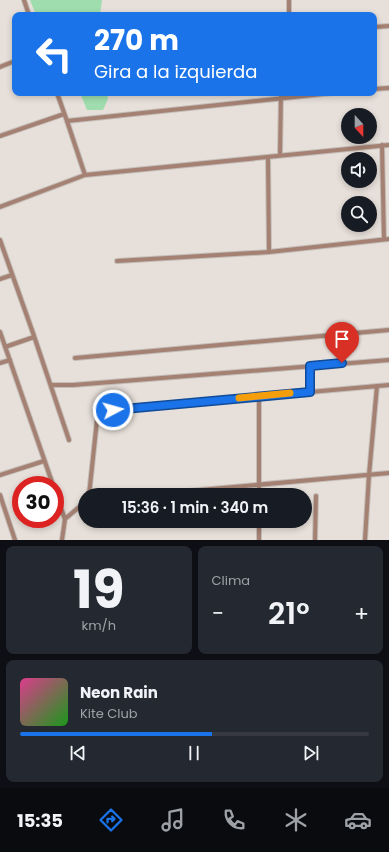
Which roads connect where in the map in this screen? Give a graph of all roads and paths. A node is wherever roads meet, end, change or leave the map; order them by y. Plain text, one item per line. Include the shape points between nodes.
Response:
1 (24, 0) edge
2 (289, 0) edge
3 (28, 12) edge
4 (289, 12) edge
5 (389, 26) edge
6 (377, 28) edge
7 (12, 62) edge
8 (0, 67) edge
9 (389, 88) edge
10 (377, 89) edge
11 (58, 96) edge
12 (273, 96) edge
13 (281, 96) edge
14 (64, 114) junction
15 (67, 121) junction
16 (0, 136) edge
17 (389, 145) edge
18 (382, 146) junction
19 (280, 156) junction
20 (268, 157) junction
21 (86, 175) junction
22 (0, 207) edge
23 (384, 239) junction
24 (389, 239) edge
25 (0, 240) edge
26 (269, 252) junction
27 (117, 261) dead end
28 (12, 275) junction
29 (0, 279) edge
30 (389, 330) edge
31 (0, 332) edge
32 (34, 337) junction
33 (5, 347) junction
34 (75, 358) dead end
35 (10, 360) junction
36 (389, 360) edge
37 (0, 364) edge
38 (310, 366) junction
39 (51, 385) junction
40 (389, 385) edge
41 (377, 386) junction
42 (310, 392) junction
43 (259, 396) junction
44 (70, 440) dead end
45 (44, 461) junction
46 (389, 473) edge
47 (0, 475) edge
48 (369, 475) junction
49 (50, 476) edge
50 (259, 485) junction
51 (90, 488) edge
52 (224, 488) edge
53 (0, 495) edge
54 (316, 496) dead end
55 (78, 508) edge
56 (65, 519) joint
57 (259, 528) edge
58 (15, 540) edge
59 (62, 540) edge
60 (259, 540) edge
61 (315, 540) edge
62 (365, 540) edge

1 - 3 street
2 - 4 street
5 - 6 street
7 - 8 street
9 - 10 street
11 - 14 street
12 - 15 street
13 - 19 street
14 - 15 street
14 - 16 street
15 - 21 street
17 - 18 street
18 - 19 street
18 - 23 street
19 - 20 street
20 - 21 street
20 - 26 street
21 - 22 street
23 - 24 street
23 - 26 street
25 - 28 street
26 - 27 street
28 - 29 street
28 - 32 street
30 - 34 street
31 - 33 street
32 - 33 street
32 - 39 street
33 - 35 street
35 - 37 street
35 - 45 street
36 - 38 street
38 - 39 street
38 - 42 street
39 - 44 street
40 - 41 street
41 - 42 street
41 - 48 street
42 - 43 street
43 - 50 street
43 - 51 street via 98,411
45 - 47 street
45 - 49 street
46 - 48 street
48 - 50 street
48 - 62 street
50 - 52 street
53 - 58 street
54 - 61 street
55 - 56 street
56 - 59 street
57 - 60 street

